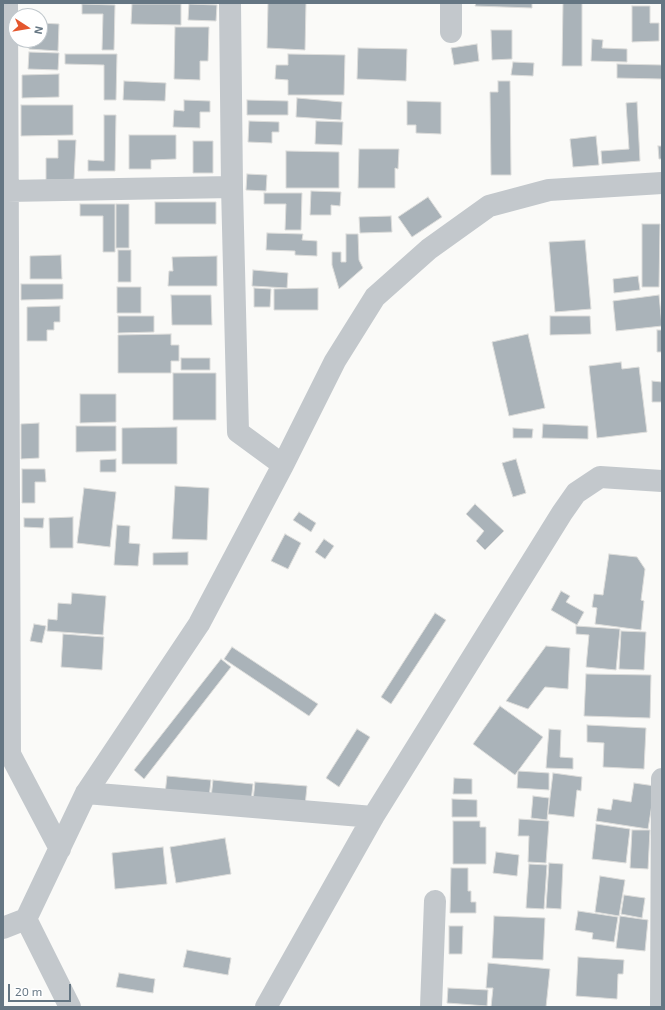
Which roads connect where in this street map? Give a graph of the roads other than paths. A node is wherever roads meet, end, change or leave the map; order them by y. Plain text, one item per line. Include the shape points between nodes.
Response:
1 (7, 3) edge
2 (230, 3) edge
3 (451, 3) edge
4 (450, 32) dead end
5 (662, 183) edge
6 (232, 187) junction
7 (7, 191) junction
8 (283, 465) junction
9 (662, 482) edge
10 (662, 779) edge
11 (86, 793) junction
12 (373, 817) junction
13 (60, 849) junction
14 (435, 901) dead end
15 (26, 919) junction
16 (3, 928) edge
17 (70, 1007) edge
18 (266, 1007) edge
19 (431, 1007) edge
20 (661, 1007) edge

1 - 7 street
2 - 6 street
3 - 4 street
5 - 8 street via 549,190 489,206 430,249 375,297 335,361
6 - 7 street
6 - 8 street via 238,432
7 - 13 street via 10,754
8 - 11 street via 199,624
9 - 12 street via 600,477 576,493
10 - 20 street
11 - 12 street
11 - 13 street
12 - 18 street
13 - 15 street
14 - 19 street
15 - 16 street
15 - 17 street

